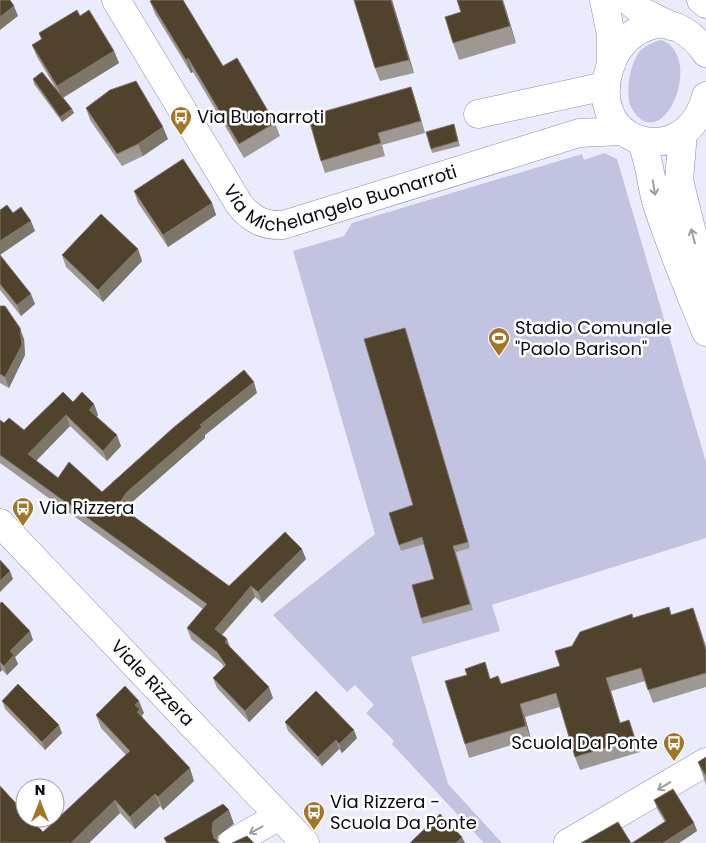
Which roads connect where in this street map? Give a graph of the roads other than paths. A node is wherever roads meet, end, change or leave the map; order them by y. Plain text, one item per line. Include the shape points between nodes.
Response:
1 (116, 0) edge
2 (604, 0) edge
3 (628, 0) edge
4 (702, 0) edge
5 (706, 4) edge
6 (671, 26) junction
7 (704, 47) edge
8 (608, 83) junction
9 (706, 96) edge
10 (478, 114) dead end
11 (694, 123) edge
12 (579, 133) junction
13 (632, 136) junction
14 (706, 318) edge
15 (706, 332) edge
16 (0, 523) edge
17 (706, 762) edge
18 (279, 816) junction
19 (232, 843) edge
20 (305, 843) edge
21 (568, 843) edge

1 - 12 street, Via Michelangelo Buonarroti via 239,204 247,214 266,224 283,225
2 - 8 street via 611,35
3 - 6 street via 641,11
4 - 5 street
6 - 7 street via 686,32
6 - 8 street via 654,24 629,36 619,48
8 - 10 street
8 - 12 street
8 - 13 street via 611,116
9 - 11 street
11 - 13 street, Via Michelangelo Buonarroti via 671,139 657,142
14 -> 11 street via 695,245 679,180
12 - 13 street, Via Michelangelo Buonarroti
13 -> 15 street via 649,158 656,201
16 - 18 street, Viale Rizzera
17 -> 21 street
18 -> 19 street
18 - 20 street, Viale Rizzera

